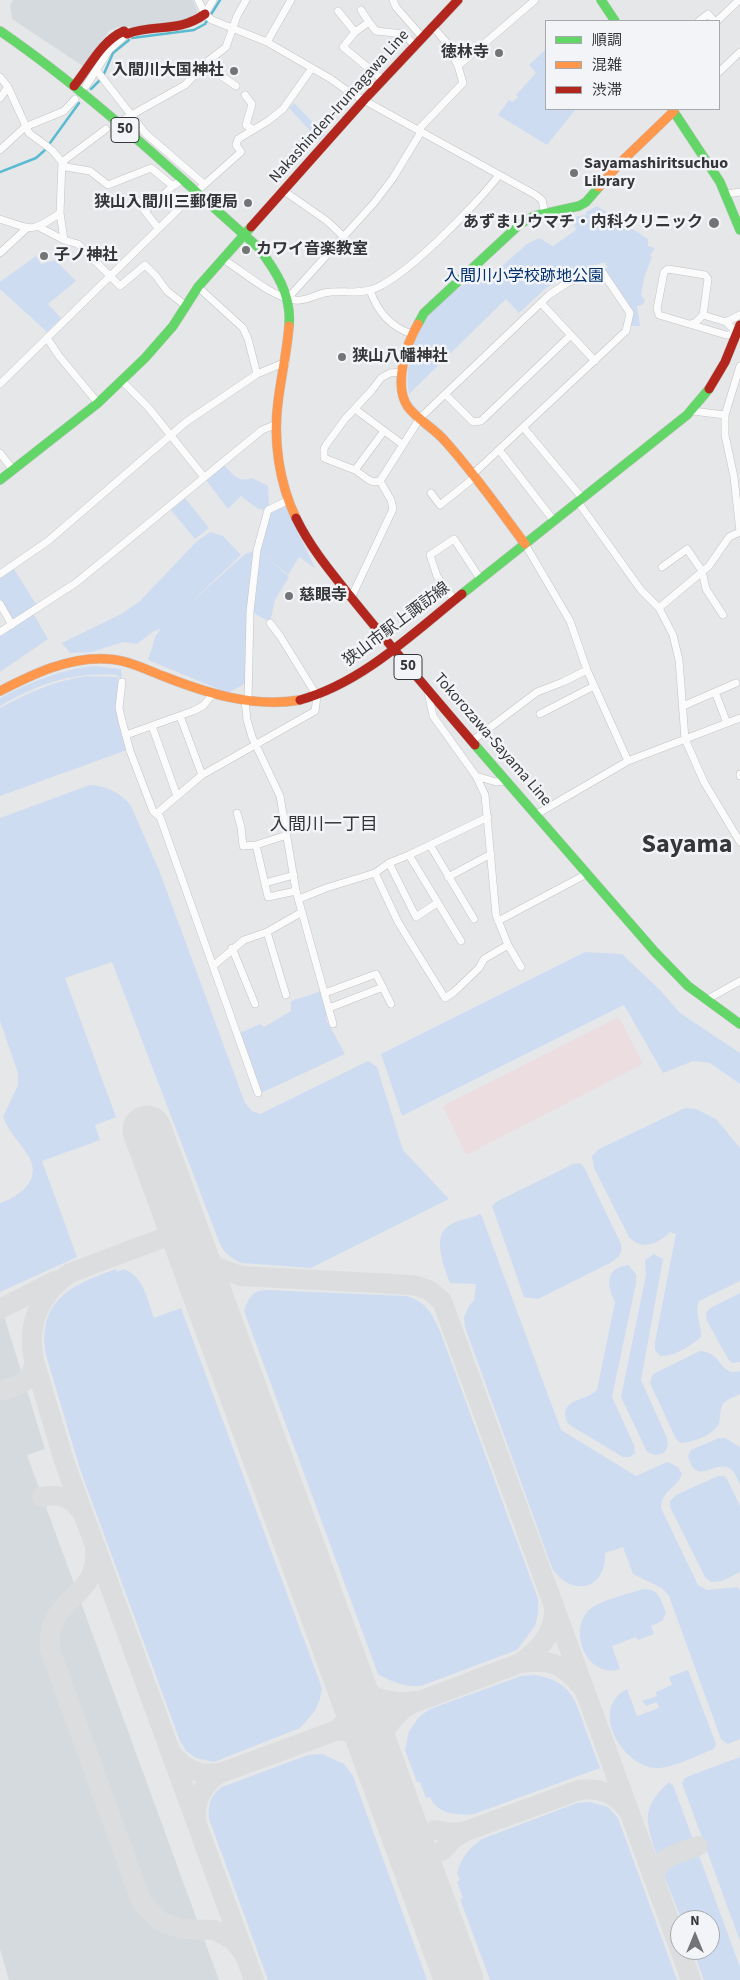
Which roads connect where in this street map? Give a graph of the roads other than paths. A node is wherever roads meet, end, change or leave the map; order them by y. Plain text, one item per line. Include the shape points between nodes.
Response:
1 (198, 0) edge
2 (214, 0) edge
3 (246, 0) edge
4 (291, 0) edge
5 (394, 0) edge
6 (458, 0) edge
7 (535, 0) edge
8 (602, 0) edge
9 (738, 0) edge
10 (338, 10) dead end
11 (361, 10) dead end
12 (204, 14) junction
13 (614, 20) edge
14 (700, 20) edge
15 (714, 20) edge
16 (716, 20) edge
17 (369, 22) junction
18 (433, 27) junction
19 (233, 28) junction
20 (0, 31) edge
21 (355, 32) junction
22 (127, 34) junction
23 (423, 38) junction
24 (267, 42) junction
25 (415, 46) junction
26 (740, 52) edge
27 (208, 61) junction
28 (458, 66) junction
29 (312, 68) junction
30 (720, 71) edge
31 (97, 72) junction
32 (0, 77) edge
33 (383, 80) junction
34 (8, 86) junction
35 (74, 86) junction
36 (86, 86) dead end
37 (236, 86) dead end
38 (245, 95) dead end
39 (0, 98) edge
40 (75, 99) dead end
41 (364, 100) junction
42 (674, 110) edge
43 (128, 116) junction
44 (25, 126) junction
45 (106, 129) dead end
46 (252, 129) junction
47 (420, 131) junction
48 (0, 150) edge
49 (62, 162) junction
50 (499, 174) junction
51 (178, 183) junction
52 (204, 184) junction
53 (284, 191) junction
54 (196, 192) junction
55 (740, 192) edge
56 (727, 194) junction
57 (137, 201) dead end
58 (145, 211) junction
59 (60, 213) junction
60 (545, 214) junction
61 (0, 219) edge
62 (39, 227) junction
63 (27, 228) junction
64 (158, 228) junction
65 (740, 230) edge
66 (245, 235) junction
67 (344, 237) junction
68 (64, 240) junction
69 (0, 253) edge
70 (223, 259) junction
71 (109, 276) junction
72 (198, 287) junction
73 (370, 290) junction
74 (288, 298) junction
75 (541, 303) junction
76 (186, 306) junction
77 (703, 315) junction
78 (740, 315) edge
79 (726, 322) junction
80 (691, 324) junction
81 (739, 331) edge
82 (412, 334) junction
83 (571, 335) junction
84 (726, 335) junction
85 (47, 338) junction
86 (731, 350) junction
87 (595, 361) junction
88 (286, 362) junction
89 (740, 366) edge
90 (402, 372) junction
91 (257, 374) junction
92 (2, 379) edge
93 (122, 381) junction
94 (445, 394) junction
95 (98, 402) junction
96 (356, 409) junction
97 (692, 411) junction
98 (725, 415) junction
99 (420, 418) junction
100 (277, 424) junction
101 (524, 428) junction
102 (384, 431) junction
103 (169, 435) junction
104 (402, 444) junction
105 (500, 451) junction
106 (0, 453) edge
107 (13, 470) junction
108 (355, 470) junction
109 (474, 476) junction
110 (204, 477) junction
111 (0, 480) edge
112 (380, 481) junction
113 (431, 493) dead end
114 (289, 500) junction
115 (581, 501) junction
116 (554, 521) junction
117 (740, 532) edge
118 (525, 544) junction
119 (662, 566) dead end
120 (702, 571) junction
121 (0, 574) edge
122 (481, 580) junction
123 (351, 598) junction
124 (455, 601) junction
125 (0, 604) edge
126 (659, 608) junction
127 (723, 615) dead end
128 (270, 623) dead end
129 (12, 625) junction
130 (0, 632) edge
131 (392, 649) junction
132 (587, 670) junction
133 (122, 682) dead end
134 (736, 682) dead end
135 (594, 686) junction
136 (427, 689) junction
137 (0, 691) edge
138 (715, 692) junction
139 (213, 694) junction
140 (317, 696) junction
141 (246, 700) junction
142 (683, 706) junction
143 (540, 714) dead end
144 (180, 716) junction
145 (740, 718) edge
146 (727, 723) junction
147 (152, 726) junction
148 (126, 735) junction
149 (685, 739) junction
150 (472, 741) junction
151 (255, 745) junction
152 (628, 761) junction
153 (202, 776) junction
154 (476, 776) junction
155 (507, 781) junction
156 (176, 796) junction
157 (237, 813) dead end
158 (156, 814) junction
159 (536, 814) junction
160 (488, 816) junction
161 (287, 835) junction
162 (740, 840) edge
163 (256, 845) junction
164 (430, 845) junction
165 (492, 854) junction
166 (409, 855) junction
167 (389, 863) junction
168 (375, 873) junction
169 (586, 873) junction
170 (294, 875) junction
171 (448, 877) junction
172 (265, 883) junction
173 (296, 891) junction
174 (299, 899) junction
175 (437, 903) junction
176 (302, 912) junction
177 (474, 918) dead end
178 (498, 921) junction
179 (268, 932) junction
180 (461, 941) dead end
181 (508, 945) junction
182 (232, 948) junction
183 (213, 966) junction
184 (522, 967) dead end
185 (740, 981) edge
186 (383, 987) junction
187 (325, 993) junction
188 (286, 994) dead end
189 (706, 1000) junction
190 (255, 1004) dead end
191 (391, 1004) dead end
192 (329, 1008) junction
193 (333, 1024) dead end
194 (740, 1024) edge
195 (258, 1093) dead end

1 - 12 street
2 - 12 street
3 - 19 street
4 - 24 street
5 - 23 street via 396,7
6 - 18 street, Nakashinden-Irumagawa Line
7 - 28 street
8 - 13 street
9 - 16 street
10 - 21 street
11 - 17 street
12 - 19 street
12 - 22 street via 190,24
14 - 15 street via 708,14
17 - 21 street
17 - 25 street via 376,31 404,34
18 - 23 street, Nakashinden-Irumagawa Line
18 - 28 street via 447,44
19 - 24 street
19 - 27 street via 226,47
20 - 35 street, Tokorozawa-Sayama Line / 50
21 - 33 street via 343,47
22 - 31 street via 109,50
22 - 35 street via 124,31 112,36
23 - 25 street, Nakashinden-Irumagawa Line
24 - 29 street
25 - 33 street, Nakashinden-Irumagawa Line
26 - 30 street
27 - 37 street
27 - 43 street via 184,85
28 - 47 street via 463,83
29 - 41 street
29 - 46 street via 283,109
31 - 36 street
31 - 43 street
32 - 34 street
33 - 41 street, Nakashinden-Irumagawa Line
34 - 39 street
34 - 44 street
35 - 51 street, Tokorozawa-Sayama Line / 50
38 - 46 street via 252,104 246,125
40 - 44 street via 64,112
41 - 47 street
41 - 53 street, Nakashinden-Irumagawa Line
42 - 56 street
42 - 60 street via 586,202
43 - 52 street
44 - 48 street
44 - 49 street
45 - 49 street
46 - 52 street via 238,139 236,145 240,152
47 - 50 street
47 - 67 street via 393,178
49 - 51 street via 66,167 90,170 108,185 151,168
49 - 59 street
50 - 60 street via 538,197
50 - 73 street via 425,252 388,281
51 - 54 street, Tokorozawa-Sayama Line / 50
51 - 58 street
52 - 54 street
53 - 66 street, Nakashinden-Irumagawa Line
53 - 67 street via 328,221
54 - 64 street
54 - 66 street, Tokorozawa-Sayama Line / 50
55 - 56 street
56 - 65 street
57 - 58 street
58 - 64 street
59 - 62 street
59 - 68 street
60 - 82 street via 527,219 513,230 429,307
61 - 63 street
62 - 63 street
62 - 68 street
63 - 69 street
64 - 71 street
66 - 70 street, Nakashinden-Irumagawa Line
66 - 74 street, Tokorozawa-Sayama Line / 50 via 274,266
67 - 74 street
68 - 71 street via 78,244
70 - 72 street, Nakashinden-Irumagawa Line
70 - 74 street via 276,294
71 - 76 street via 120,286 144,266
71 - 85 street
72 - 76 street, Nakashinden-Irumagawa Line
72 - 91 street via 243,328
73 - 74 street via 326,292 296,301
73 - 82 street via 374,302 393,325
74 - 88 street, Tokorozawa-Sayama Line / 50 via 290,338
75 - 83 street
75 - 87 street via 566,283 601,270 630,313 626,330
75 - 94 street
76 - 93 street, Nakashinden-Irumagawa Line via 165,336
77 - 79 street
77 - 80 street
77 - 80 street via 709,282 707,276 670,268 665,270 657,309 659,316
78 - 79 street
79 - 81 street
80 - 84 street
81 - 84 street
81 - 86 street, 狭山市駅上諏訪線
82 - 90 street
83 - 87 street
83 - 94 street via 481,421 473,422
84 - 86 street
85 - 92 street
85 - 95 street
86 - 97 street, 狭山市駅上諏訪線 via 712,387
87 - 101 street
88 - 91 street
88 - 100 street, Tokorozawa-Sayama Line / 50
89 - 98 street
90 - 96 street via 384,376
90 - 99 street via 405,400
91 - 103 street
93 - 95 street, Nakashinden-Irumagawa Line
93 - 103 street via 148,407
94 - 99 street
95 - 107 street, Nakashinden-Irumagawa Line
96 - 102 street
96 - 108 street via 345,419 323,454 324,458
97 - 98 street
97 - 115 street, 狭山市駅上諏訪線
98 - 117 street via 725,435
99 - 104 street
99 - 109 street via 443,438
100 - 110 street via 262,430
100 - 114 street, Tokorozawa-Sayama Line / 50 via 280,462
101 - 105 street
101 - 115 street
102 - 104 street
102 - 108 street
103 - 110 street
103 - 121 street via 48,541
104 - 112 street
105 - 109 street
105 - 116 street
106 - 107 street
107 - 111 street, Nakashinden-Irumagawa Line
108 - 112 street via 369,480
109 - 113 street via 440,505
109 - 118 street
110 - 129 street via 77,582
112 - 123 street via 393,509
114 - 123 street, Tokorozawa-Sayama Line / 50 via 294,516 314,551
114 - 141 street via 268,510 258,550 250,612
115 - 116 street, 狭山市駅上諏訪線
115 - 126 street via 636,582
116 - 118 street, 狭山市駅上諏訪線
117 - 120 street via 729,537
118 - 122 street, 狭山市駅上諏訪線
118 - 132 street via 570,621
119 - 120 street via 687,549
120 - 126 street
120 - 127 street via 706,589
122 - 124 street, 狭山市駅上諏訪線
122 - 124 street via 454,539 430,556 437,576
123 - 131 street, Tokorozawa-Sayama Line / 50
124 - 131 street, 狭山市駅上諏訪線
125 - 129 street
126 - 142 street via 677,645
128 - 140 street
129 - 130 street
131 - 136 street, Tokorozawa-Sayama Line / 50
131 - 140 street, 狭山市駅上諏訪線 via 355,676
132 - 135 street
132 - 150 street via 537,692
133 - 148 street via 119,708
134 - 138 street
135 - 143 street
135 - 152 street
136 - 150 street, Tokorozawa-Sayama Line / 50
136 - 154 street via 433,716
137 - 139 street, 狭山市駅上諏訪線 via 50,668 71,662 110,659
138 - 142 street
138 - 146 street
139 - 141 street, 狭山市駅上諏訪線
139 - 144 street via 203,706
140 - 141 street, 狭山市駅上諏訪線 via 283,702
140 - 151 street via 315,711
141 - 151 street via 247,720
142 - 149 street
144 - 147 street
144 - 153 street
145 - 146 street
146 - 149 street
147 - 148 street
147 - 156 street
148 - 158 street via 152,811
149 - 152 street
149 - 162 street via 704,782
150 - 155 street, Tokorozawa-Sayama Line / 50
151 - 153 street
151 - 161 street via 278,788
152 - 159 street
153 - 156 street
154 - 155 street via 496,782
154 - 160 street via 485,795
155 - 159 street, Tokorozawa-Sayama Line / 50
156 - 158 street
157 - 163 street via 243,846
158 - 183 street via 160,817
159 - 169 street, Tokorozawa-Sayama Line / 50
160 - 164 street
160 - 165 street
161 - 163 street
161 - 170 street
163 - 172 street
164 - 166 street
164 - 171 street
165 - 171 street
165 - 178 street
166 - 167 street
166 - 175 street
167 - 168 street
167 - 175 street via 416,917
168 - 174 street
168 - 181 street via 398,922 445,998 479,968 484,959
169 - 178 street
169 - 189 street, Tokorozawa-Sayama Line / 50 via 655,952
170 - 172 street
170 - 173 street
171 - 177 street
172 - 173 street via 268,897
173 - 174 street
174 - 176 street
175 - 180 street
176 - 179 street
176 - 187 street
178 - 181 street
179 - 182 street
179 - 188 street
181 - 184 street
182 - 183 street
182 - 190 street
183 - 195 street
185 - 189 street
186 - 187 street via 376,974
186 - 191 street
186 - 192 street
187 - 192 street
189 - 194 street, Tokorozawa-Sayama Line / 50
192 - 193 street

